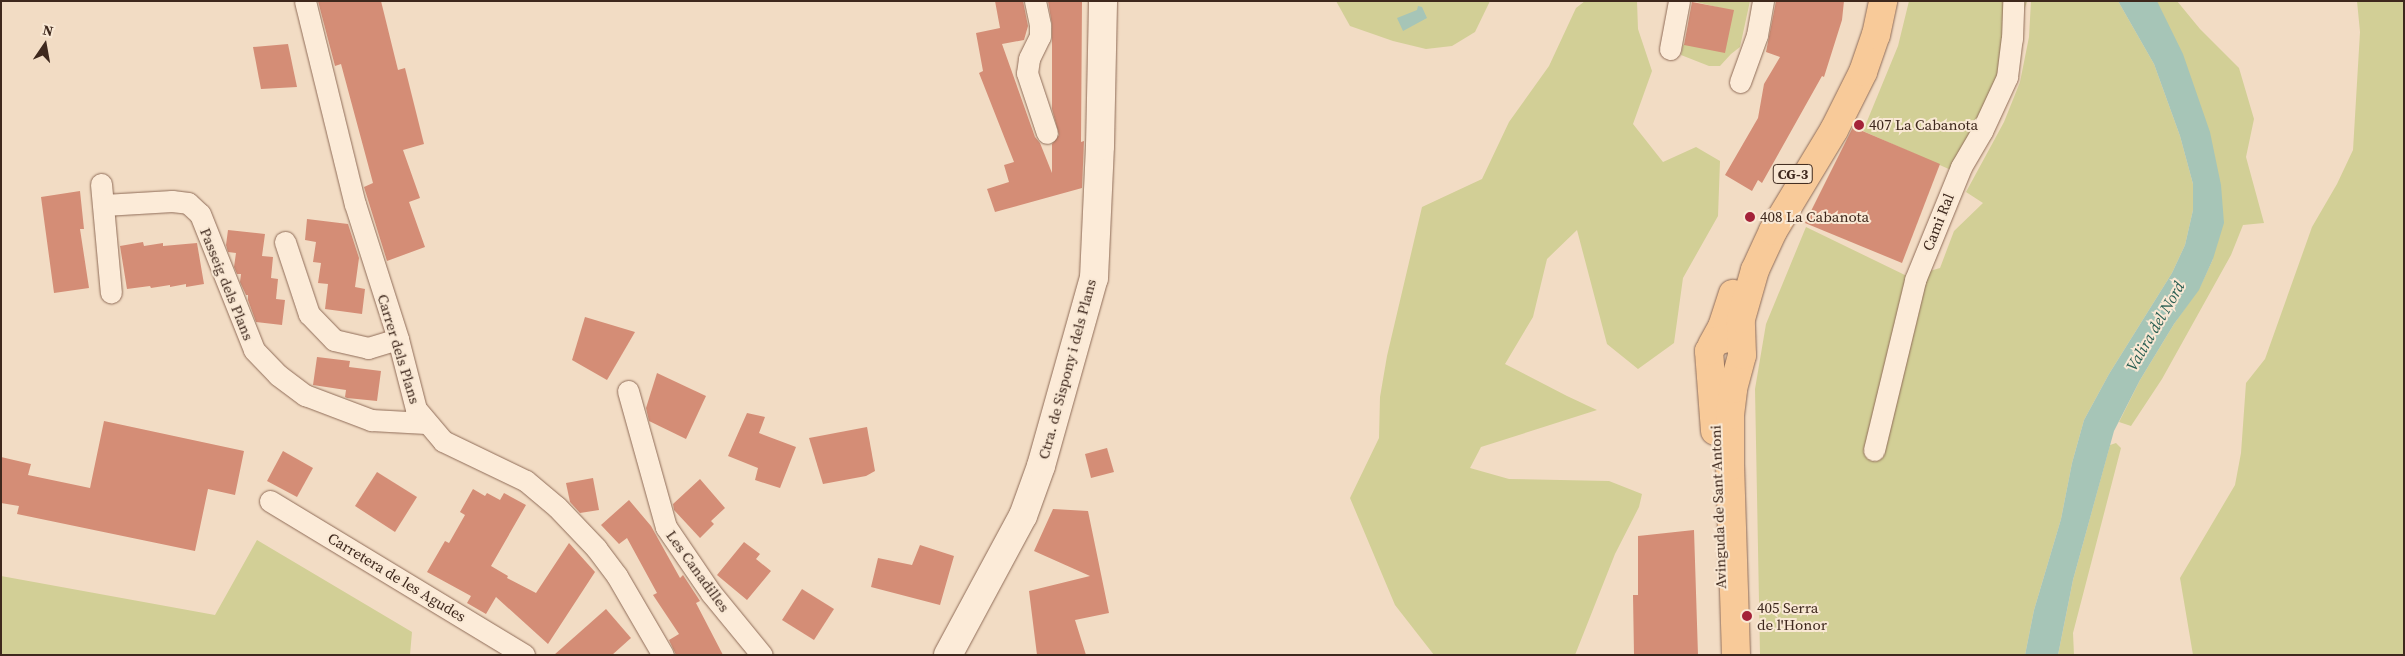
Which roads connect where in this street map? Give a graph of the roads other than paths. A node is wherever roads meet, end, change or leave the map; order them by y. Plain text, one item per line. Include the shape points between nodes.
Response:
1 (305, 1) edge
2 (1035, 1) edge
3 (1103, 1) edge
4 (1678, 1) edge
5 (1763, 1) edge
6 (1868, 1) edge
7 (1883, 1) edge
8 (2013, 1) edge
9 (1670, 48) dead end
10 (1740, 82) dead end
11 (1047, 133) dead end
12 (285, 242) dead end
13 (111, 293) dead end
14 (398, 338) junction
15 (1711, 353) junction
16 (1740, 356) junction
17 (628, 391) dead end
18 (426, 423) junction
19 (1874, 450) dead end
20 (270, 501) dead end
21 (524, 655) edge
22 (663, 655) edge
23 (762, 655) edge
24 (948, 655) edge
25 (1723, 655) edge
26 (1736, 655) edge

1 - 14 street, Carrer dels Plans via 355,204
2 - 11 street via 1040,36 1027,73
3 - 24 main road, Ctra. de Sispony i dels Plans via 1094,278 1041,466 1023,516
4 - 9 street
5 - 10 street via 1757,35
6 - 15 main road, CG-3 via 1860,43 1845,80 1768,217 1737,282
7 - 16 main road, CG-3 via 1876,35 1860,80 1773,231 1755,270 1741,319
8 - 19 street, Cami Ral via 2007,77 1961,167 1915,280
12 - 14 street via 309,314 334,340 368,348
13 - 18 street, Passeig dels Plans via 103,195 188,203 200,214 254,350 278,375 305,394 371,420
14 - 18 street, Carrer dels Plans via 416,409
15 - 16 main road via 1714,366 1722,370 1731,370
15 - 25 main road, Avinguda de Sant Antoni / CG-3
16 - 26 main road, Avinguda de Sant Antoni / CG-3 via 1730,424
17 - 23 street, Les Canadilles via 666,527 711,593
18 - 22 street, Carrer dels Plans via 443,441 526,481 557,507 596,548 617,576
20 - 21 street, Carretera de les Agudes

